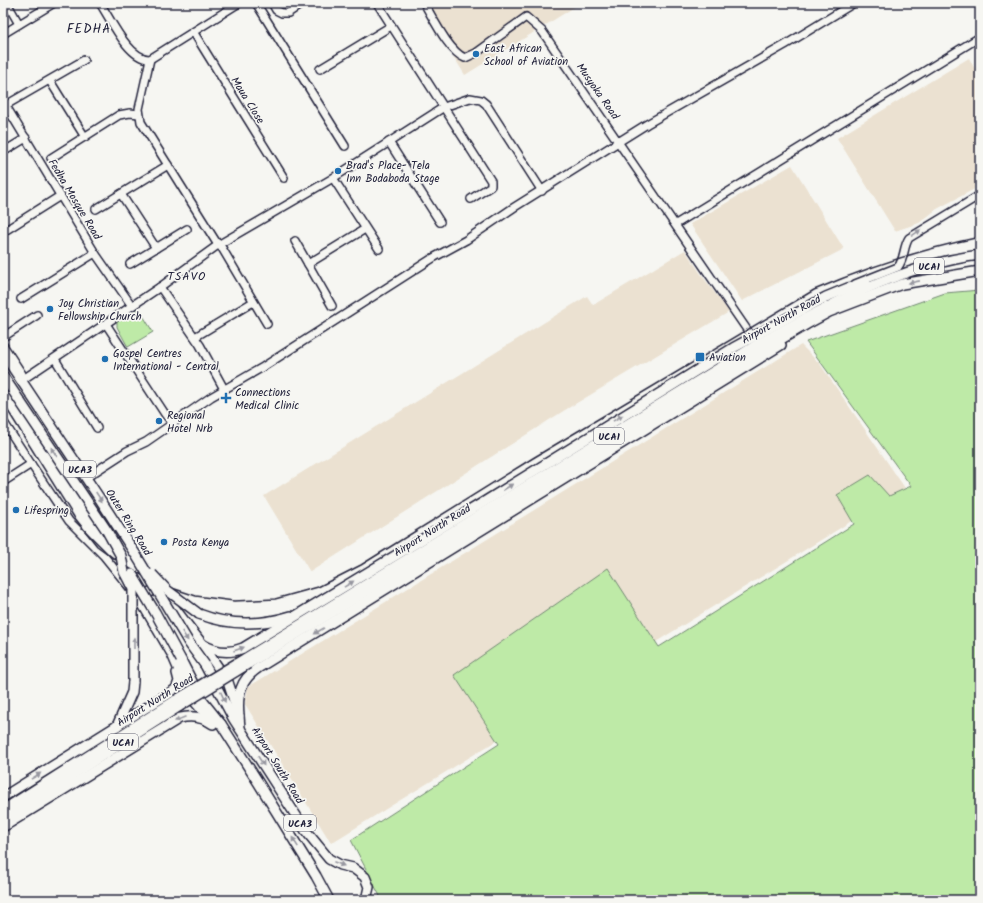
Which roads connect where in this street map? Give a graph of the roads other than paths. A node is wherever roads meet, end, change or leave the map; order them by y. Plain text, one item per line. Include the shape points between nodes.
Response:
1 (7, 3) edge
2 (54, 3) edge
3 (100, 3) edge
4 (239, 3) edge
5 (256, 3) edge
6 (272, 3) edge
7 (303, 3) edge
8 (377, 3) edge
9 (424, 3) edge
10 (850, 4) edge
11 (19, 24) junction
12 (391, 26) junction
13 (194, 32) junction
14 (3, 34) edge
15 (980, 38) edge
16 (150, 59) junction
17 (84, 60) dead end
18 (320, 70) dead end
19 (50, 81) junction
20 (4, 103) edge
21 (444, 107) junction
22 (139, 114) junction
23 (85, 137) junction
24 (26, 138) junction
25 (389, 142) junction
26 (620, 142) junction
27 (345, 146) dead end
28 (3, 152) edge
29 (51, 158) dead end
30 (168, 165) junction
31 (284, 178) dead end
32 (333, 178) junction
33 (542, 190) junction
34 (121, 194) junction
35 (980, 195) edge
36 (60, 196) junction
37 (471, 199) dead end
38 (96, 209) dead end
39 (440, 222) dead end
40 (676, 224) junction
41 (187, 229) dead end
42 (365, 229) junction
43 (3, 232) edge
44 (294, 241) dead end
45 (218, 245) junction
46 (156, 248) junction
47 (379, 249) dead end
48 (95, 253) junction
49 (980, 254) edge
50 (962, 257) junction
51 (130, 264) dead end
52 (308, 264) junction
53 (980, 271) edge
54 (966, 273) junction
55 (880, 284) junction
56 (160, 287) junction
57 (848, 288) junction
58 (20, 299) dead end
59 (253, 302) junction
60 (132, 306) junction
61 (332, 306) dead end
62 (37, 315) dead end
63 (106, 324) junction
64 (267, 324) dead end
65 (790, 334) junction
66 (3, 337) edge
67 (195, 337) junction
68 (752, 337) junction
69 (3, 345) edge
70 (3, 353) edge
71 (54, 359) junction
72 (3, 376) edge
73 (24, 381) junction
74 (224, 390) junction
75 (3, 421) edge
76 (173, 424) junction
77 (97, 428) dead end
78 (31, 464) junction
79 (3, 482) edge
80 (484, 502) junction
81 (429, 546) junction
82 (136, 555) junction
83 (121, 556) junction
84 (346, 601) junction
85 (142, 603) junction
86 (304, 612) junction
87 (202, 644) junction
88 (172, 654) junction
89 (205, 665) joint
90 (239, 716) junction
91 (221, 724) junction
92 (116, 727) junction
93 (240, 728) junction
94 (234, 747) junction
95 (65, 776) junction
96 (3, 797) edge
97 (3, 810) edge
98 (3, 819) edge
99 (3, 827) edge
100 (329, 900) edge
101 (366, 900) edge

1 - 11 street
2 - 11 street
3 - 16 street via 132,51 144,60
4 - 13 street
5 - 27 street
6 - 7 street via 282,14
8 - 12 street
9 - 26 street, Musyoka Road via 451,48 465,58 526,17 542,31
10 - 26 street
11 - 14 street
12 - 18 street
12 - 21 street
13 - 16 street
13 - 31 street, Maua Close
15 - 40 street
16 - 22 street
17 - 19 street
19 - 20 street
19 - 23 street
20 - 24 street, Fedha Mosque Road
21 - 25 street
21 - 33 street via 470,98 486,104
21 - 37 street via 492,184 490,188
22 - 23 street via 119,115
22 - 30 street via 141,122
23 - 29 street
24 - 28 street
24 - 36 street, Fedha Mosque Road
25 - 32 street
25 - 39 street
26 - 33 street
26 - 40 street
30 - 34 street
30 - 45 street
32 - 42 street
32 - 45 street
33 - 74 street
34 - 38 street
34 - 46 street
57 -> 35 street via 898,267 909,238
36 - 43 street
36 - 48 street, Fedha Mosque Road
40 - 68 street
41 - 46 street
42 - 47 street
42 - 52 street
44 - 52 street
45 - 56 street
45 - 59 street
46 - 51 street
48 - 58 street
48 - 60 street, Fedha Mosque Road
49 - 50 main road, Airport North Road / UCA1
50 - 54 main road
50 - 55 main road, Airport North Road / UCA1
52 - 61 street
53 - 54 main road, Airport North Road / UCA1
54 -> 65 main road, Airport North Road / UCA1 via 889,289 829,312
55 - 57 main road, Airport North Road / UCA1
55 - 81 main road, Airport North Road / UCA1 via 810,315 753,347
56 - 60 street
56 - 67 street
57 - 68 main road, Airport North Road / UCA1
59 - 64 street
59 - 67 street
60 - 63 street
62 - 66 street
63 - 71 street
63 - 76 street
65 - 84 main road, Airport North Road / UCA1
65 -> 90 main road, Airport North Road / UCA1 via 778,347 759,360 249,674 239,692
67 - 74 street
80 -> 68 main road, Airport North Road / UCA1
69 - 73 street
70 - 73 main road, Outer Ring Road / UCA3
71 - 73 street
71 - 77 street
83 -> 72 main road, UCA3
73 - 76 street via 90,475
73 -> 82 main road, Outer Ring Road / UCA3
74 - 76 street via 193,408
75 - 78 street
78 - 79 street
78 - 85 street via 69,521 104,556
80 - 81 main road via 447,529
86 -> 80 main road, Airport North Road / UCA1
81 - 84 main road, Airport North Road / UCA1
82 - 86 main road, bridge via 167,590 199,614 246,624
82 -> 89 main road, Outer Ring Road / UCA3, bridge
83 - 91 main road, UCA3, bridge via 155,612 201,699
92 -> 83 main road, bridge via 132,692 133,682 133,589 124,572
84 - 95 main road, Airport North Road / UCA1, bridge via 176,700
85 - 87 main road via 150,592 162,592
85 - 88 main road, UCA1
87 -> 86 main road, Airport North Road / UCA1 via 219,651 238,650
87 - 90 main road via 228,682
88 - 91 main road via 195,702
88 - 92 main road, Airport North Road / UCA1 via 179,681 176,688
89 -> 93 main road, Airport South Road / UCA3
90 - 93 main road
91 - 94 main road, UCA3
96 -> 92 main road, Airport North Road / UCA1
93 -> 101 main road, Airport South Road / UCA3 via 292,810 323,852 334,862 354,868 365,876 369,887
94 -> 99 main road, UCA1 via 216,727 205,720 194,716 180,718
100 -> 94 main road via 291,835
95 - 97 main road, Airport North Road / UCA1
95 - 98 main road, Airport North Road / UCA1

